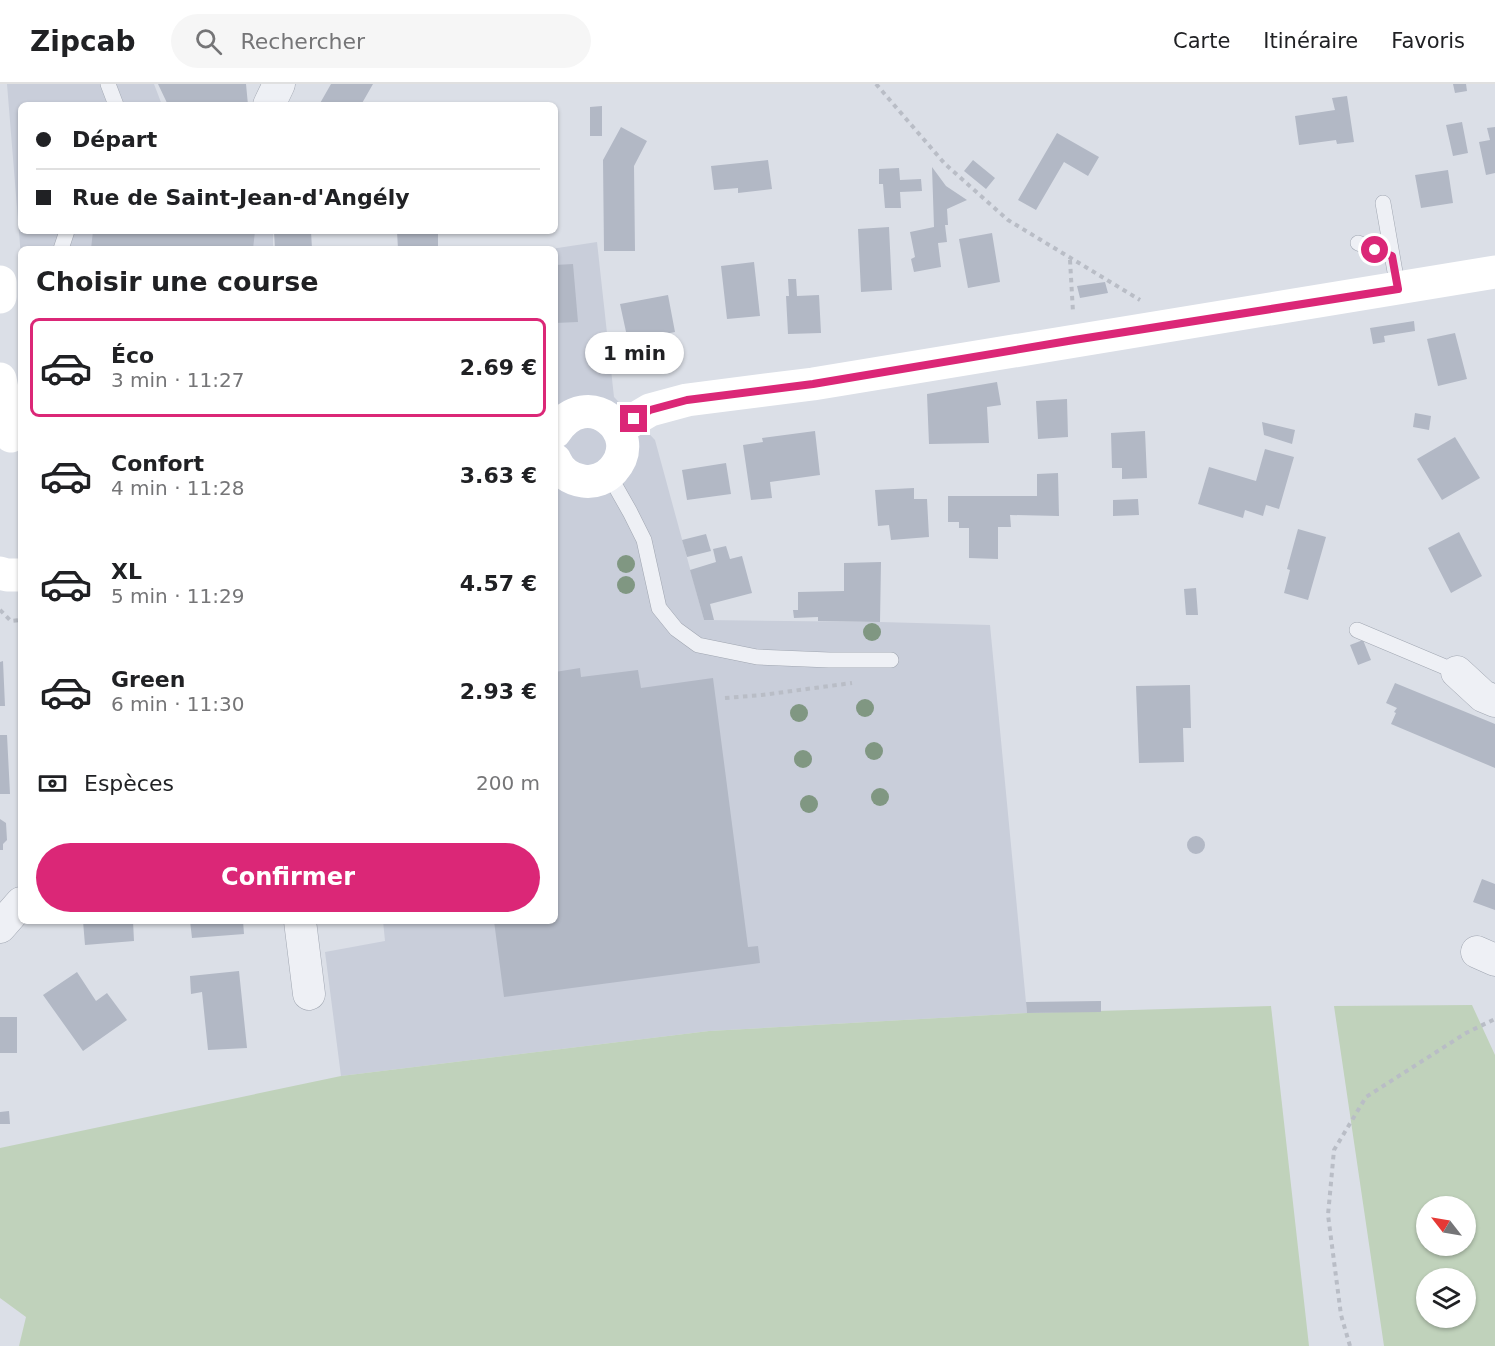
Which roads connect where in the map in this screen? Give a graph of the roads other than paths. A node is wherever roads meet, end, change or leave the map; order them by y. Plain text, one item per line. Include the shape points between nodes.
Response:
1 (108, 84) edge
2 (279, 84) edge
3 (115, 102) edge
4 (270, 102) edge
5 (1383, 203) dead end
6 (1358, 243) dead end
7 (1392, 256) junction
8 (1495, 272) edge
9 (1398, 289) junction
10 (0, 379) edge
11 (558, 428) edge
12 (618, 429) junction
13 (10, 437) edge
14 (558, 466) edge
15 (609, 475) junction
16 (0, 573) edge
17 (18, 575) edge
18 (1357, 630) dead end
19 (891, 660) dead end
20 (1458, 672) joint
21 (1495, 701) edge
22 (18, 906) edge
23 (300, 924) edge
24 (0, 927) edge
25 (309, 994) dead end

1 - 3 lane
2 - 4 street
5 - 7 lane
6 - 7 lane
7 - 9 lane
8 - 9 main road
9 - 12 main road via 813,384 687,400 650,410
10 - 13 main road
11 - 12 main road via 570,416 593,411 604,415
12 - 15 main road via 621,455
14 - 15 main road via 565,474 587,482
15 - 19 lane via 644,540 659,608 676,629 699,645 757,657
16 - 17 main road
18 - 20 lane
20 - 21 street via 1483,696
22 - 24 street
23 - 25 street

